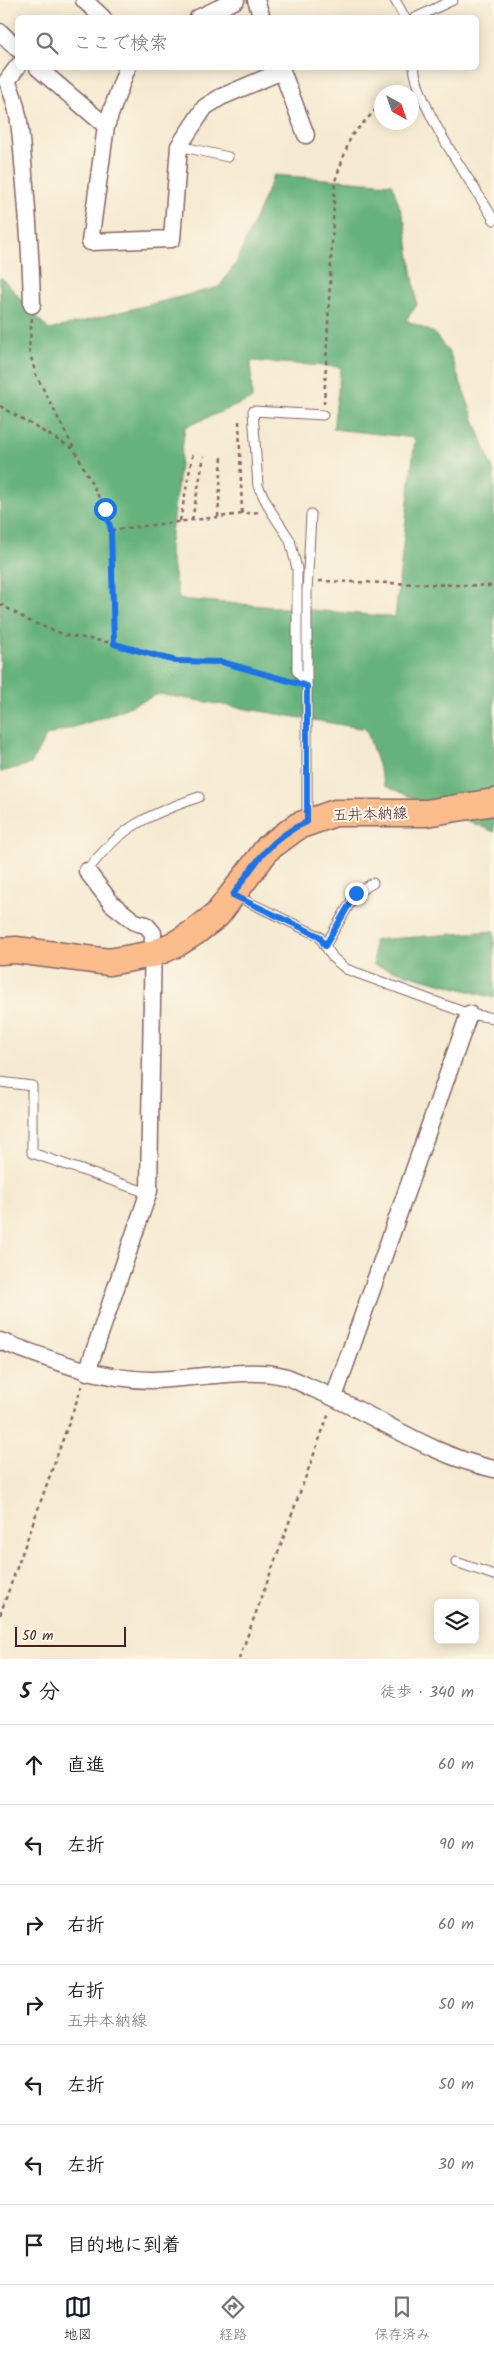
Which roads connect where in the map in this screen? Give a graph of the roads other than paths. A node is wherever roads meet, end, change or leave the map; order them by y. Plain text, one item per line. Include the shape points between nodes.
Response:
1 (84, 0) edge
2 (236, 0) edge
3 (256, 0) edge
4 (395, 0) edge
5 (453, 0) edge
6 (217, 4) edge
7 (100, 15) edge
8 (202, 15) edge
9 (261, 15) edge
10 (403, 15) edge
11 (421, 15) edge
12 (0, 32) edge
13 (15, 46) edge
14 (15, 70) edge
15 (40, 70) edge
16 (127, 70) edge
17 (280, 70) edge
18 (282, 70) edge
19 (414, 70) edge
20 (106, 126) junction
21 (306, 135) dead end
22 (179, 146) junction
23 (228, 157) dead end
24 (490, 207) edge
25 (494, 220) edge
26 (32, 305) road end
27 (323, 415) road end
28 (311, 514) dead end
29 (307, 686) junction
30 (199, 797) dead end
31 (494, 802) edge
32 (307, 822) junction
33 (87, 870) joint
34 (373, 883) dead end
35 (233, 895) junction
36 (325, 946) junction
37 (0, 951) edge
38 (153, 954) junction
39 (469, 1014) junction
40 (494, 1018) edge
41 (0, 1082) edge
42 (148, 1193) junction
43 (0, 1341) edge
44 (87, 1372) junction
45 (334, 1397) junction
46 (494, 1469) edge
47 (456, 1562) dead end
48 (494, 1575) edge

1 - 7 street
2 - 6 street
3 - 9 street
4 - 10 lane
5 - 11 lane
6 - 8 street
12 - 13 street
14 - 26 street via 7,80 16,99 21,134
15 - 20 street
16 - 20 street
17 - 22 street via 205,107
18 - 21 street
19 - 24 lane via 416,81 438,127
20 - 22 street via 90,242 172,239
22 - 23 lane
24 - 25 lane
27 - 29 lane via 253,411 258,486 290,540 297,569 297,671
28 - 29 lane
29 - 32 lane
30 - 33 lane via 145,817 105,847
31 - 32 main road, 五井本納線 via 426,813 335,814
32 - 35 main road, 五井本納線 via 282,835 268,848
33 - 38 street via 112,904 135,922 146,924 153,933
34 - 36 lane via 356,893
35 - 36 lane via 319,936
35 - 38 main road, 五井本納線 via 217,915 195,932
36 - 39 lane via 346,969
37 - 38 main road, 五井本納線 via 16,950 109,962
38 - 42 street
39 - 40 lane
39 - 45 street
41 - 42 lane via 32,1086 32,1153
42 - 44 street
43 - 44 street
44 - 45 street via 148,1380 250,1374 282,1376
45 - 46 street via 420,1443
47 - 48 lane

